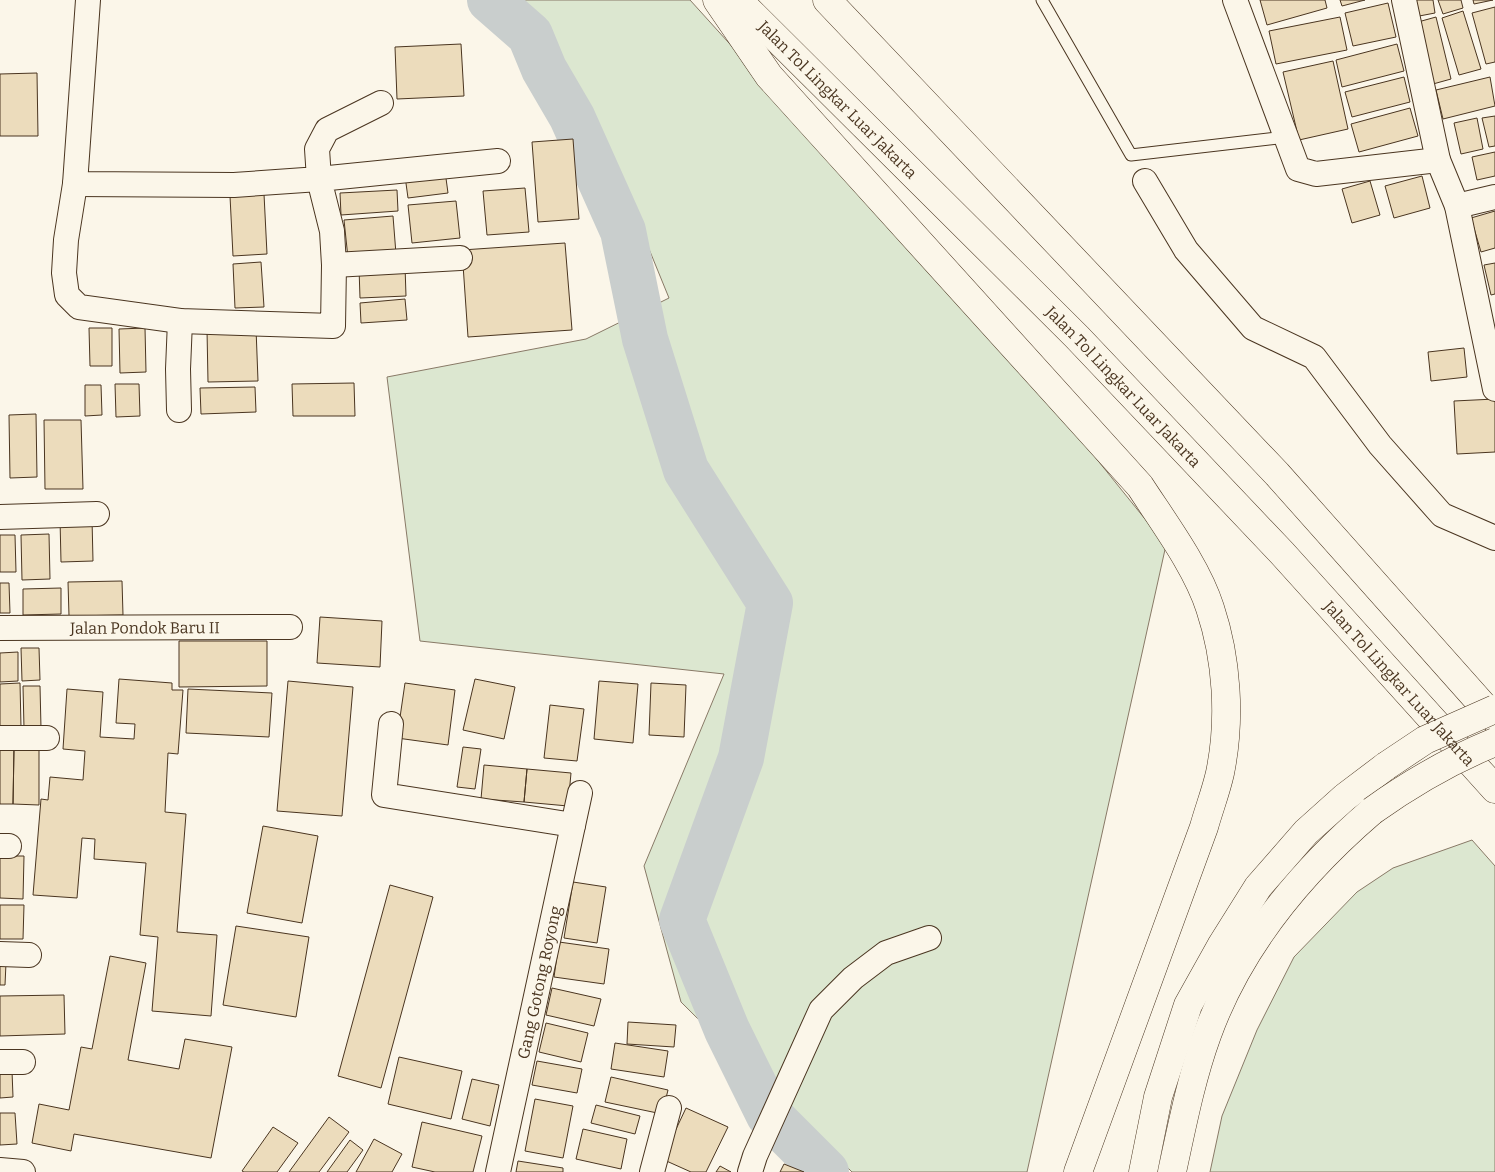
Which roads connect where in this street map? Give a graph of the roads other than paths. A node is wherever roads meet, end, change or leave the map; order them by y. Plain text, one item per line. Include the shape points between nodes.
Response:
1 (88, 0) edge
2 (717, 0) edge
3 (738, 0) edge
4 (826, 0) edge
5 (1042, 0) edge
6 (1235, 0) edge
7 (1404, 0) edge
8 (381, 103) dead end
9 (1286, 137) junction
10 (1438, 160) junction
11 (498, 161) dead end
12 (319, 180) junction
13 (1145, 181) dead end
14 (74, 184) junction
15 (1495, 197) edge
16 (1457, 206) junction
17 (460, 258) dead end
18 (334, 265) junction
19 (180, 321) junction
20 (1492, 362) edge
21 (1495, 389) edge
22 (180, 410) dead end
23 (97, 514) dead end
24 (0, 517) edge
25 (1495, 538) edge
26 (290, 627) dead end
27 (0, 628) edge
28 (1495, 709) edge
29 (1495, 719) edge
30 (391, 724) dead end
31 (0, 738) edge
32 (47, 738) dead end
33 (1495, 742) edge
34 (1495, 789) edge
35 (580, 793) dead end
36 (573, 824) junction
37 (929, 938) dead end
38 (0, 954) edge
39 (29, 955) dead end
40 (669, 1108) dead end
41 (752, 1164) edge
42 (0, 1170) edge
43 (22, 1172) edge
44 (498, 1172) edge
45 (652, 1172) edge
46 (1078, 1172) edge
47 (1143, 1172) edge
48 (1172, 1172) edge

1 - 14 street
2 - 46 highway via 770,76 1140,486 1184,554 1210,607 1224,665 1226,720 1220,772 1204,827
3 - 34 highway, Jalan Tol Lingkar Luar Jakarta via 1077,336 1282,553
4 - 29 highway via 1277,474
5 - 9 lane via 1131,155
6 - 9 street
7 - 10 street
8 - 12 street via 327,130 317,149
9 - 10 street via 1298,169 1316,174
10 - 16 street
11 - 12 street
12 - 14 street via 234,185
12 - 18 street via 332,231
13 - 25 street via 1186,250 1253,328 1314,357 1380,445 1442,515
14 - 19 street via 66,240 64,273 67,295 79,307
15 - 16 street
16 - 20 street
17 - 18 street
18 - 19 street via 333,326
19 - 22 street
20 - 21 street
23 - 24 street
26 - 27 street, Jalan Pondok Baru II
28 - 47 highway, bridge via 1425,740 1386,766 1306,832 1258,887 1188,1005 1158,1097
30 - 36 street via 384,795
31 - 32 street
33 - 48 highway, bridge via 1411,783 1372,811 1344,834 1289,892 1234,975 1206,1036
35 - 36 street, Gang Gotong Royong
36 - 44 street, Gang Gotong Royong
37 - 41 street via 886,953 853,978 822,1010
38 - 39 street
40 - 45 street
42 - 43 street

